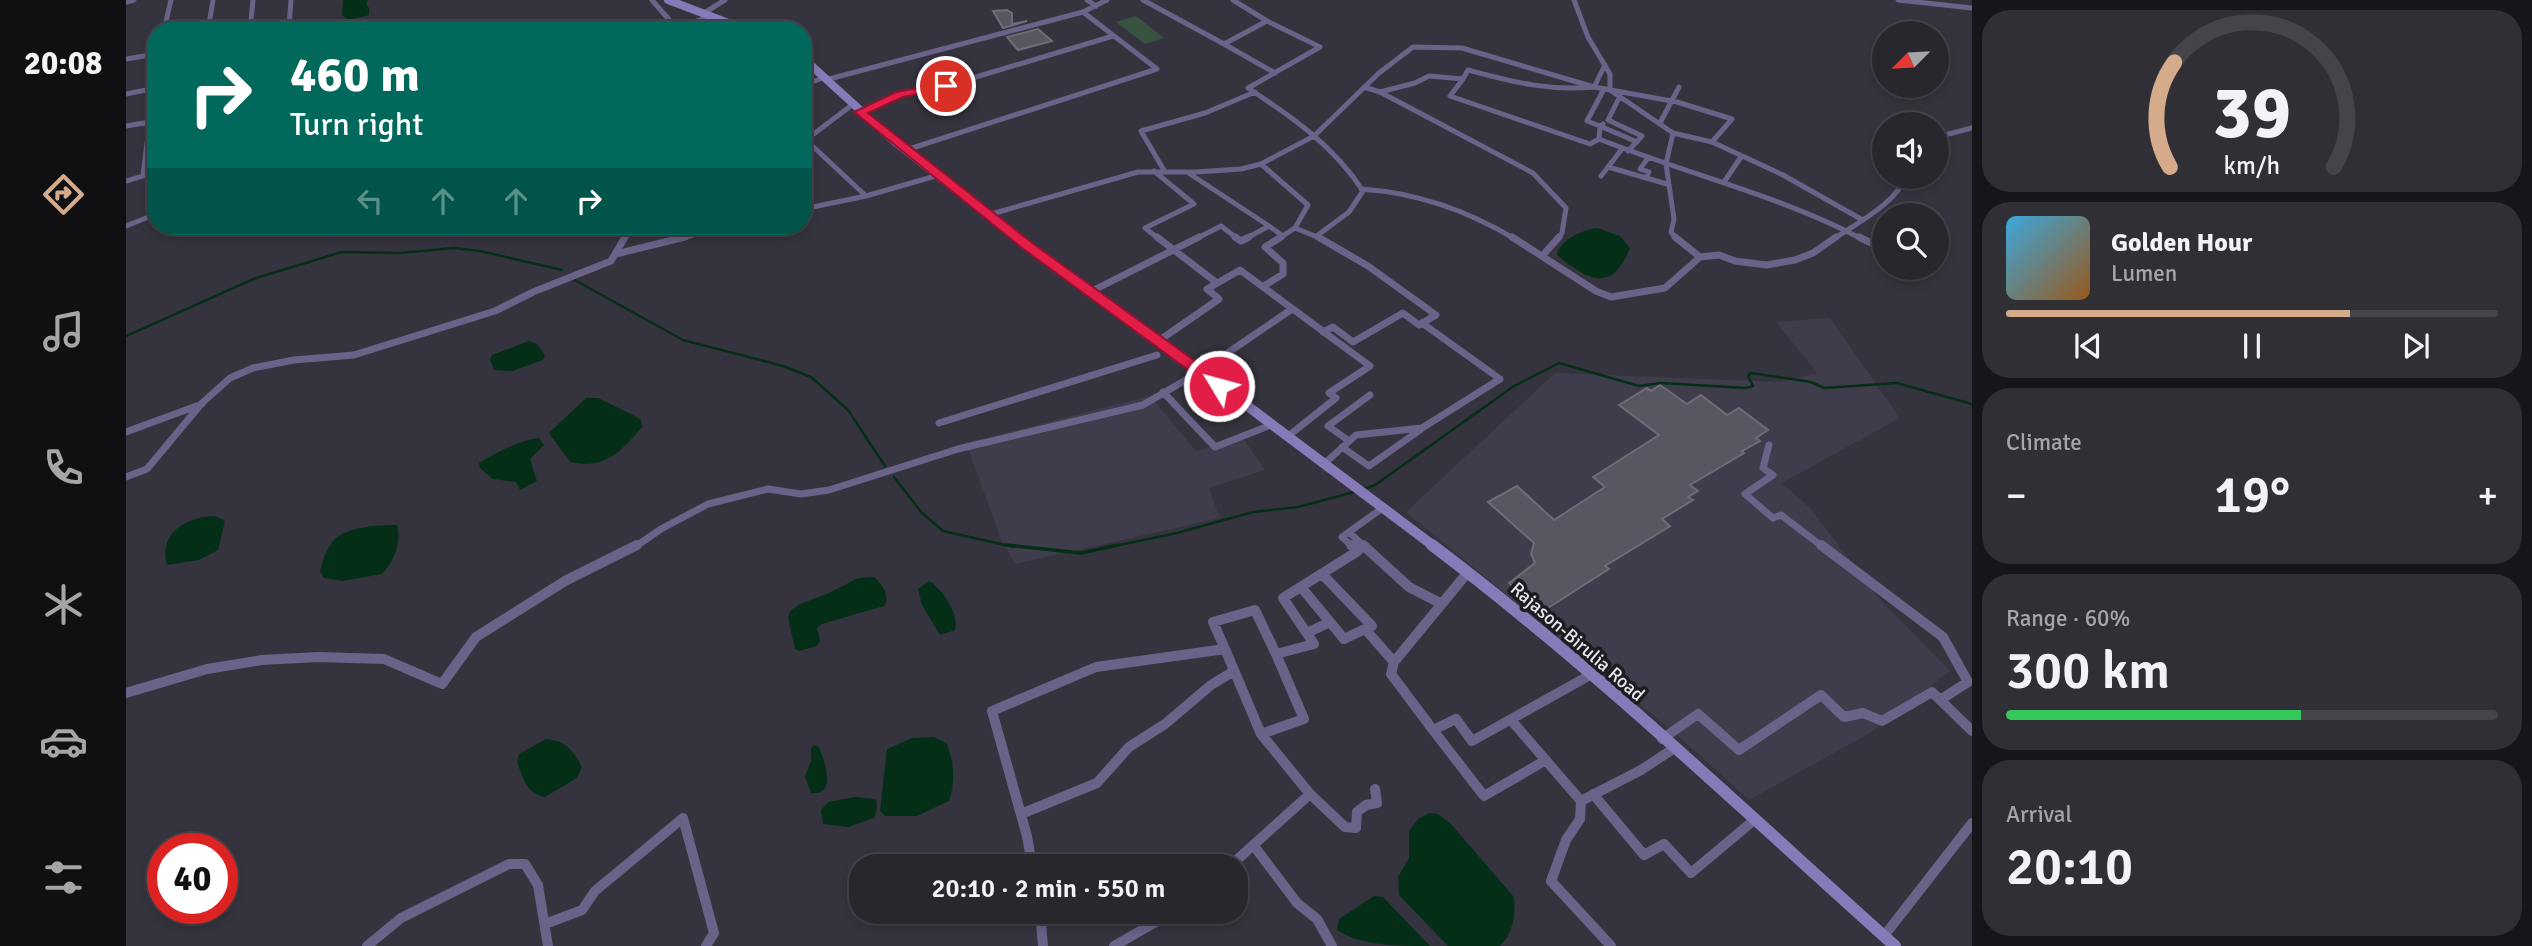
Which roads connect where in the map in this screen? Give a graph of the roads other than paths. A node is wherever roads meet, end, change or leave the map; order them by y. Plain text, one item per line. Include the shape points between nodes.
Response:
1 (134, 0) edge
2 (171, 0) edge
3 (213, 0) edge
4 (253, 0) edge
5 (291, 0) edge
6 (652, 0) edge
7 (668, 0) edge
8 (725, 0) edge
9 (1087, 0) edge
10 (1107, 0) edge
11 (1143, 0) edge
12 (1233, 0) edge
13 (1574, 0) edge
14 (1898, 0) edge
15 (126, 1) edge
16 (1096, 6) junction
17 (1972, 8) edge
18 (1083, 12) junction
19 (707, 14) junction
20 (667, 18) junction
21 (166, 21) edge
22 (210, 21) edge
23 (251, 21) edge
24 (290, 21) edge
25 (665, 21) edge
26 (670, 21) edge
27 (692, 21) edge
28 (724, 21) edge
29 (1267, 21) junction
30 (1112, 36) junction
31 (1224, 44) junction
32 (147, 56) edge
33 (126, 60) edge
34 (812, 65) edge
35 (1605, 65) junction
36 (1275, 73) junction
37 (828, 78) junction
38 (1463, 79) junction
39 (812, 82) edge
40 (1364, 87) junction
41 (1594, 87) junction
42 (1679, 87) dead end
43 (1607, 89) junction
44 (147, 90) edge
45 (1380, 92) junction
46 (1255, 93) junction
47 (126, 94) edge
48 (1620, 96) junction
49 (1672, 101) junction
50 (852, 105) junction
51 (860, 112) junction
52 (1608, 120) junction
53 (1660, 123) junction
54 (147, 125) edge
55 (126, 126) edge
56 (1600, 126) junction
57 (1972, 128) edge
58 (1673, 133) junction
59 (1949, 134) edge
60 (812, 135) edge
61 (1314, 136) junction
62 (1599, 139) junction
63 (1637, 142) junction
64 (1712, 142) junction
65 (812, 148) edge
66 (147, 150) edge
67 (906, 150) junction
68 (1625, 150) junction
69 (1741, 157) junction
70 (1648, 158) junction
71 (1261, 163) junction
72 (1666, 164) junction
73 (1608, 167) junction
74 (1154, 171) junction
75 (1165, 172) junction
76 (1187, 172) junction
77 (147, 174) edge
78 (143, 175) junction
79 (939, 175) junction
80 (1601, 176) dead end
81 (1646, 178) junction
82 (126, 181) edge
83 (1724, 182) junction
84 (1667, 184) junction
85 (1361, 188) junction
86 (1901, 189) edge
87 (866, 196) junction
88 (812, 207) edge
89 (988, 215) junction
90 (147, 218) edge
91 (1861, 219) junction
92 (126, 226) edge
93 (1269, 226) junction
94 (1294, 228) junction
95 (1846, 230) junction
96 (627, 235) edge
97 (692, 235) edge
98 (1318, 235) junction
99 (1283, 236) junction
100 (1872, 242) edge
101 (1172, 249) junction
102 (616, 254) junction
103 (1543, 256) junction
104 (1700, 257) junction
105 (1217, 283) junction
106 (1264, 286) junction
107 (1090, 292) junction
108 (1292, 309) junction
109 (1422, 323) junction
110 (1323, 332) junction
111 (1157, 342) junction
112 (1157, 355) dead end
113 (1201, 371) junction
114 (1163, 392) junction
115 (1370, 395) dead end
116 (202, 403) junction
117 (939, 423) dead end
118 (1271, 425) junction
119 (1422, 428) junction
120 (126, 432) edge
121 (1287, 437) junction
122 (1345, 444) junction
123 (1769, 445) dead end
124 (1324, 464) junction
125 (126, 477) edge
126 (1384, 507) junction
127 (1349, 532) junction
128 (1468, 572) junction
129 (1322, 574) junction
130 (1301, 587) junction
131 (1442, 604) junction
132 (1330, 622) junction
133 (1365, 629) junction
134 (1307, 633) junction
135 (1225, 649) junction
136 (1276, 654) junction
137 (1394, 662) junction
138 (1234, 671) junction
139 (1592, 674) junction
140 (126, 693) edge
141 (1940, 700) junction
142 (1511, 720) junction
143 (1433, 730) junction
144 (1972, 731) edge
145 (1261, 734) junction
146 (1662, 739) junction
147 (1674, 750) junction
148 (1546, 760) junction
149 (1375, 789) dead end
150 (1310, 794) junction
151 (1593, 794) junction
152 (1581, 801) junction
153 (1021, 814) junction
154 (1753, 821) junction
155 (1972, 823) edge
156 (1254, 846) junction
157 (1029, 854) edge
158 (1244, 854) edge
159 (545, 924) junction
160 (1041, 924) edge
161 (1152, 924) edge
162 (1884, 936) junction
163 (367, 946) edge
164 (548, 946) edge
165 (706, 946) edge
166 (1043, 946) edge
167 (1114, 946) edge
168 (1332, 946) edge
169 (1611, 946) edge
170 (1895, 946) edge

1 - 15 street
2 - 21 street
3 - 22 street
4 - 23 street
5 - 24 street
6 - 20 street
7 - 19 street
8 - 19 street
9 - 16 street
10 - 16 street
11 - 31 street
12 - 29 street
13 - 35 street
14 - 17 street
16 - 18 street
18 - 30 street
18 - 37 street
19 - 27 street
19 - 28 street
20 - 25 street
20 - 26 street
29 - 31 street
29 - 36 street via 1320,47
30 - 51 street via 946,86 900,94
30 - 67 street via 1157,69
31 - 36 street
32 - 33 street
34 - 37 street, Rajason-Birulia Road
35 - 41 street
35 - 43 street via 1610,74
36 - 46 street via 1248,88
37 - 39 street
37 - 50 street, Rajason-Birulia Road
38 - 41 street via 1468,70 1560,90
38 - 45 street via 1429,76
38 - 62 street via 1450,96 1590,144
40 - 41 street via 1413,47 1462,48
40 - 45 street
40 - 61 street
41 - 43 street
42 - 49 street
43 - 48 street
43 - 49 street
43 - 56 street via 1587,121
44 - 47 street
45 - 103 street via 1533,173 1566,208 1562,233
46 - 61 street
46 - 75 street via 1140,131
48 - 52 street
48 - 53 street
49 - 53 street
49 - 64 street via 1732,119
50 - 51 street, Rajason-Birulia Road
50 - 60 street
51 - 67 street, Rajason-Birulia Road
52 - 56 street
52 - 63 street via 1642,136
53 - 58 street
54 - 55 street
56 - 62 street
56 - 63 street
57 - 59 street
58 - 64 street
58 - 72 street
61 - 71 street
61 - 85 street via 1352,170
62 - 68 street
63 - 68 street
64 - 69 street
65 - 87 street
66 - 78 street
67 - 79 street, Rajason-Birulia Road
68 - 70 street
68 - 73 street
69 - 83 street
69 - 91 street
70 - 72 street
70 - 81 street via 1640,169 1649,172
71 - 76 street via 1241,169
71 - 94 street via 1308,205
72 - 83 street
72 - 84 street
73 - 80 street
73 - 81 street
74 - 75 street
74 - 89 street
74 - 101 street via 1194,204 1145,228
75 - 76 street
76 - 93 street
77 - 78 street
78 - 82 street
79 - 87 street
79 - 89 street, Rajason-Birulia Road
81 - 84 street
83 - 95 street
84 - 104 street via 1674,219 1671,232
85 - 98 street via 1349,212
85 - 103 street via 1438,201 1485,219
86 - 91 street
87 - 88 street
89 - 107 street, Rajason-Birulia Road
90 - 92 street
91 - 95 street
93 - 99 street
93 - 101 street via 1241,242 1221,226
94 - 98 street
94 - 99 street
95 - 100 street
95 - 104 street via 1795,260 1767,265 1719,255
96 - 102 street
97 - 102 street
98 - 109 street via 1353,253 1436,315
99 - 106 street via 1265,247 1283,263 1283,274
101 - 105 street
101 - 107 street
102 - 116 street via 611,261 495,311 430,332 354,355 253,368 230,378
103 - 104 street via 1611,297 1665,288
105 - 106 street via 1240,270
105 - 111 street via 1207,289 1219,299
106 - 108 street
107 - 111 street, Rajason-Birulia Road
108 - 110 street
108 - 113 street
109 - 110 street via 1403,313 1353,342 1333,327
109 - 119 street via 1500,379
110 - 121 street via 1370,366 1329,393 1336,398
111 - 113 street, Rajason-Birulia Road
112 - 117 street
113 - 114 street
113 - 118 street, Rajason-Birulia Road
114 - 118 street via 1215,447
114 - 140 street via 1143,405 958,449 829,490 801,494 768,489 708,504 630,550 565,581 476,637 442,684 384,659 312,656 247,660
115 - 122 street via 1328,426
116 - 120 street
116 - 125 street via 147,468
118 - 121 street, Rajason-Birulia Road
119 - 122 street via 1356,435
119 - 122 street via 1369,466
121 - 124 street, Rajason-Birulia Road
122 - 124 street
123 - 141 street via 1763,468 1773,475 1745,494 1773,518 1781,515 1943,637 1968,682
124 - 126 street, Rajason-Birulia Road
126 - 127 street
126 - 128 street, Rajason-Birulia Road
127 - 129 street via 1342,537 1358,551
127 - 131 street via 1409,587
128 - 131 street
128 - 139 street, Rajason-Birulia Road
129 - 130 street
129 - 133 street via 1372,626
130 - 132 street
130 - 134 street via 1283,598
131 - 137 street
132 - 133 street via 1344,639
132 - 134 street
133 - 137 street
134 - 136 street via 1314,644
135 - 136 street via 1213,622 1255,610
135 - 138 street
135 - 153 street via 1096,667 992,711
136 - 145 street via 1304,719
137 - 143 street via 1391,674
138 - 145 street
138 - 153 street via 1129,747 1097,783
139 - 142 street
139 - 146 street, Rajason-Birulia Road
141 - 144 street
141 - 146 street via 1932,692 1882,721 1863,713 1844,717 1821,695 1739,750 1698,715
142 - 143 street via 1472,741 1456,719
142 - 148 street
143 - 148 street via 1484,796
145 - 150 street
146 - 147 street, Rajason-Birulia Road
147 - 151 street
147 - 154 street, Rajason-Birulia Road
148 - 152 street
149 - 150 street via 1377,803 1357,812 1356,828 1345,827
150 - 156 street
151 - 152 street
151 - 154 street via 1644,855 1664,844 1691,873
152 - 169 street via 1580,819 1566,840 1551,881
153 - 157 street
154 - 162 street, Rajason-Birulia Road
155 - 162 street
156 - 158 street
156 - 168 street via 1297,903 1317,919
159 - 163 street via 538,885 524,864 509,864 401,918
159 - 164 street
159 - 165 street via 582,910 595,891 683,818 714,933
160 - 166 street
161 - 167 street
162 - 170 street, Rajason-Birulia Road

